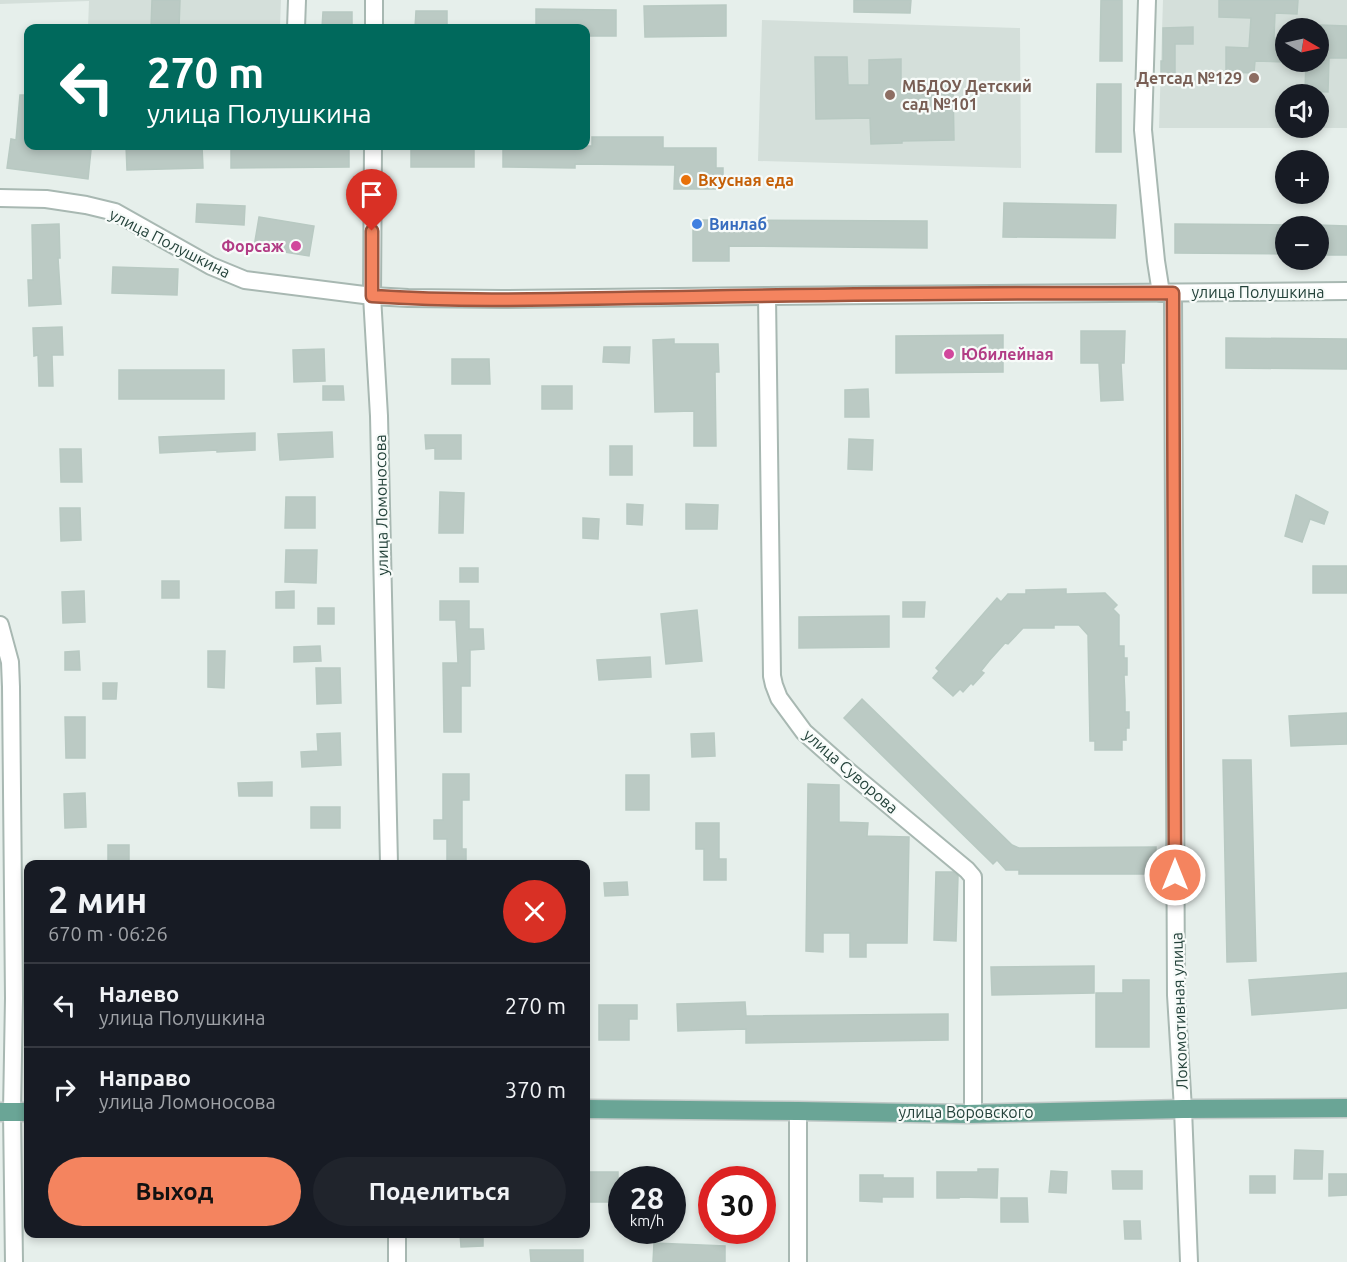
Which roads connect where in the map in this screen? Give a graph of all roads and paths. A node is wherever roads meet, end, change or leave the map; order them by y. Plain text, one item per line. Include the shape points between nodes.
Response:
1 (297, 0) edge
2 (374, 0) edge
3 (1147, 0) edge
4 (296, 24) edge
5 (374, 24) edge
6 (374, 150) edge
7 (0, 198) edge
8 (1347, 291) edge
9 (1167, 293) junction
10 (372, 296) junction
11 (767, 296) junction
12 (0, 625) edge
13 (6, 686) edge
14 (389, 860) edge
15 (1183, 1108) junction
16 (1347, 1108) edge
17 (590, 1109) edge
18 (798, 1111) junction
19 (13, 1112) edge
20 (973, 1114) junction
21 (397, 1238) edge
22 (14, 1262) edge
23 (397, 1262) edge
24 (798, 1262) edge
25 (1189, 1262) edge

1 - 4 street
2 - 5 street
3 - 9 street, Локомотивная улица via 1143,130 1156,261
6 - 10 street, улица Ломоносова
7 - 10 street, улица Полушкина via 46,199 115,212 211,266 245,280
8 - 9 street, улица Полушкина
9 - 11 street, улица Полушкина
9 - 15 street, Локомотивная улица via 1176,995
10 - 11 street, улица Полушкина
10 - 14 street, улица Ломоносова via 379,416
11 - 20 street, улица Суворова via 774,686 804,732 973,877
12 - 13 street via 10,662
13 - 19 street via 14,986
15 - 16 main road, улица Воровского
15 - 20 main road, улица Воровского
15 - 25 street, Локомотивная улица
17 - 18 main road, улица Воровского
18 - 20 main road, улица Воровского
18 - 24 street
19 - 22 street
21 - 23 street

